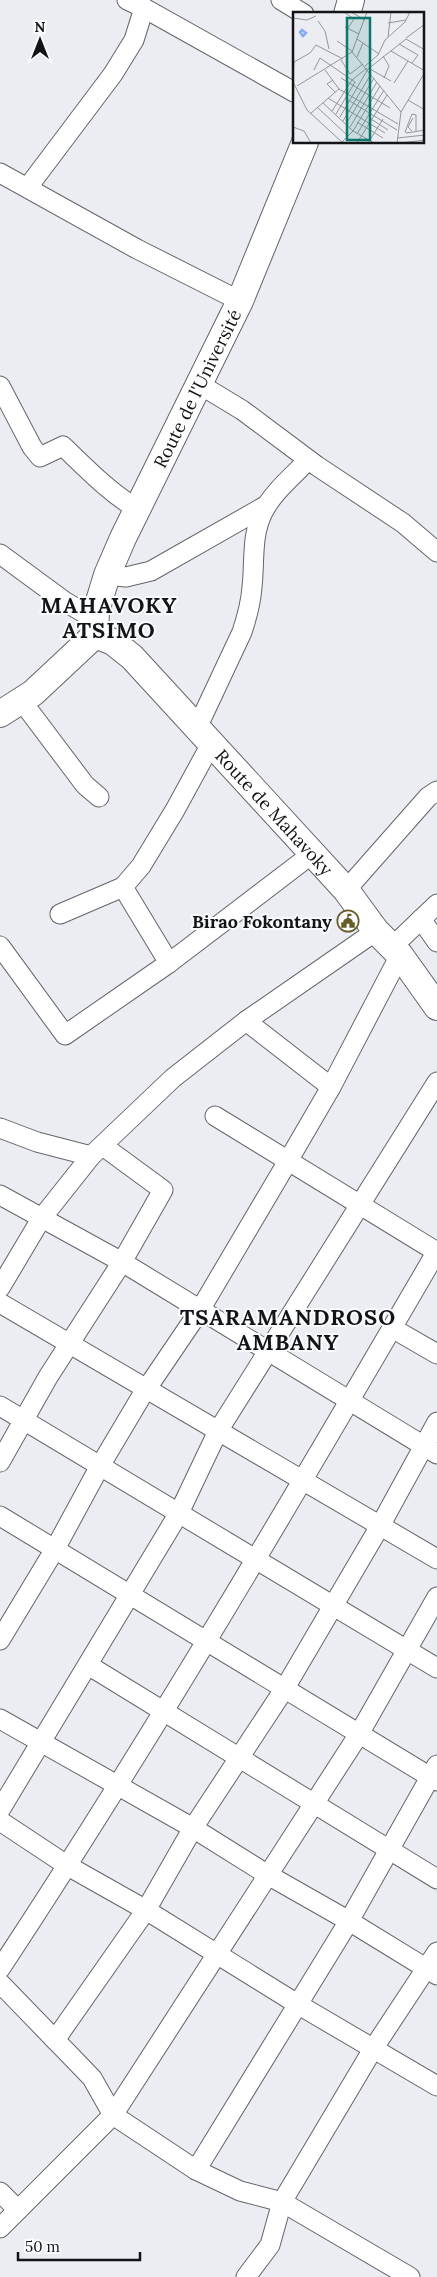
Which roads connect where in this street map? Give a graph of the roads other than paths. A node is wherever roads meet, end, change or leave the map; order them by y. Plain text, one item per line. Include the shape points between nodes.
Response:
1 (127, 0) edge
2 (281, 0) edge
3 (144, 8) junction
4 (301, 12) edge
5 (293, 91) edge
6 (304, 144) edge
7 (0, 173) edge
8 (28, 187) junction
9 (240, 301) junction
10 (199, 384) junction
11 (0, 386) edge
12 (308, 460) junction
13 (267, 505) junction
14 (137, 509) junction
15 (437, 552) edge
16 (0, 554) edge
17 (107, 575) junction
18 (96, 627) junction
19 (11, 707) edge
20 (204, 736) junction
21 (437, 791) edge
22 (99, 797) dead end
23 (312, 854) junction
24 (123, 887) junction
25 (346, 890) junction
26 (437, 904) edge
27 (60, 914) dead end
28 (421, 920) junction
29 (437, 942) edge
30 (390, 944) junction
31 (0, 946) edge
32 (169, 963) junction
33 (437, 1007) edge
34 (246, 1021) junction
35 (437, 1082) edge
36 (331, 1087) junction
37 (215, 1116) dead end
38 (0, 1128) edge
39 (97, 1151) junction
40 (288, 1161) junction
41 (0, 1195) edge
42 (360, 1204) junction
43 (41, 1218) junction
44 (437, 1251) edge
45 (122, 1262) junction
46 (0, 1288) edge
47 (0, 1303) edge
48 (200, 1310) junction
49 (392, 1328) junction
50 (68, 1343) junction
51 (267, 1350) junction
52 (437, 1354) edge
53 (144, 1393) junction
54 (349, 1400) junction
55 (0, 1406) edge
56 (24, 1421) junction
57 (437, 1422) edge
58 (218, 1431) junction
59 (430, 1450) edge
60 (0, 1462) edge
61 (100, 1466) junction
62 (302, 1480) junction
63 (179, 1513) junction
64 (0, 1516) edge
65 (380, 1526) junction
66 (55, 1549) junction
67 (256, 1559) junction
68 (437, 1559) edge
69 (131, 1595) junction
70 (437, 1597) edge
71 (333, 1606) junction
72 (6, 1618) edge
73 (0, 1640) edge
74 (207, 1641) junction
75 (406, 1649) junction
76 (88, 1665) junction
77 (437, 1668) edge
78 (285, 1688) junction
79 (163, 1711) junction
80 (0, 1719) edge
81 (359, 1734) junction
82 (40, 1742) junction
83 (238, 1757) junction
84 (435, 1774) edge
85 (117, 1786) junction
86 (314, 1804) junction
87 (0, 1810) edge
88 (0, 1821) edge
89 (193, 1828) junction
90 (390, 1850) junction
91 (68, 1866) junction
92 (268, 1875) junction
93 (437, 1879) edge
94 (146, 1910) junction
95 (349, 1921) junction
96 (437, 1952) edge
97 (218, 1954) junction
98 (0, 1969) edge
99 (432, 1972) edge
100 (0, 1983) edge
101 (299, 2005) junction
102 (55, 2040) junction
103 (373, 2049) junction
104 (437, 2086) edge
105 (113, 2115) junction
106 (196, 2170) junction
107 (0, 2192) edge
108 (282, 2202) junction
109 (18, 2210) junction
110 (0, 2228) edge
111 (246, 2277) edge
112 (410, 2277) edge

1 - 3 street
2 - 4 street
3 - 5 street
3 - 8 street via 134,40 113,74
6 - 9 street, Route de l'Université
7 - 8 street
8 - 9 street via 137,249
9 - 10 street, Route de l'Université
10 - 12 street via 254,418
10 - 14 street, Route de l'Université
11 - 14 street via 40,457 63,446 104,486
12 - 13 street
12 - 15 street via 403,523
13 - 17 street via 151,571 126,577
13 - 20 street via 255,535 252,588 242,632
14 - 17 street, Route de l'Université
16 - 18 street
17 - 18 street, Route de l'Université via 96,611
18 - 19 street via 33,692
18 - 20 street, Route de Mahavoky via 132,657
19 - 22 street
20 - 23 street, Route de Mahavoky
20 - 24 street via 175,810 141,866
21 - 25 street via 428,797
23 - 25 street, Route de Mahavoky
23 - 32 street
24 - 27 street
24 - 32 street
25 - 30 street, Route de Mahavoky
26 - 28 street
28 - 29 street
28 - 30 street
30 - 33 street, Route de Mahavoky
30 - 34 street
30 - 36 street
31 - 32 street via 65,1035
34 - 36 street
34 - 39 street via 173,1078
35 - 42 street
36 - 40 street
37 - 40 street
38 - 39 street via 37,1142
39 - 43 street
39 - 45 street via 163,1190
40 - 42 street
40 - 48 street
41 - 43 street
42 - 44 street
42 - 51 street
43 - 45 street
43 - 46 street
44 - 49 street
45 - 48 street
45 - 50 street
47 - 50 street
48 - 51 street
48 - 53 street
49 - 52 street
49 - 54 street
50 - 53 street
50 - 56 street
51 - 54 street
51 - 58 street
53 - 58 street
53 - 61 street
54 - 59 street
54 - 62 street
55 - 56 street
56 - 60 street
56 - 61 street
57 - 59 street
58 - 62 street
58 - 63 street
59 - 65 street
61 - 63 street
61 - 66 street
62 - 65 street
62 - 67 street
63 - 67 street
63 - 69 street
64 - 66 street
65 - 68 street
65 - 71 street
66 - 69 street
66 - 72 street
67 - 71 street
67 - 74 street
69 - 74 street
69 - 76 street
70 - 75 street
71 - 75 street
71 - 78 street
72 - 73 street
74 - 78 street
74 - 79 street
75 - 77 street
75 - 81 street
76 - 79 street
76 - 82 street
78 - 81 street
78 - 83 street
79 - 83 street
79 - 85 street
80 - 82 street
81 - 84 street
81 - 86 street
82 - 85 street
82 - 87 street
83 - 86 street
83 - 89 street
84 - 90 street
85 - 89 street
85 - 91 street
86 - 90 street
86 - 92 street
88 - 91 street
89 - 92 street
89 - 94 street
90 - 93 street
90 - 95 street
91 - 94 street
91 - 98 street
92 - 95 street
92 - 97 street
94 - 97 street
94 - 102 street
95 - 99 street
95 - 101 street
96 - 99 street
97 - 101 street
97 - 105 street
99 - 103 street
100 - 102 street
101 - 103 street
101 - 106 street
102 - 105 street via 92,2078
103 - 104 street
103 - 108 street
105 - 106 street
105 - 109 street
106 - 108 street via 240,2191
107 - 109 street
108 - 111 street via 270,2245
108 - 112 street
109 - 110 street

